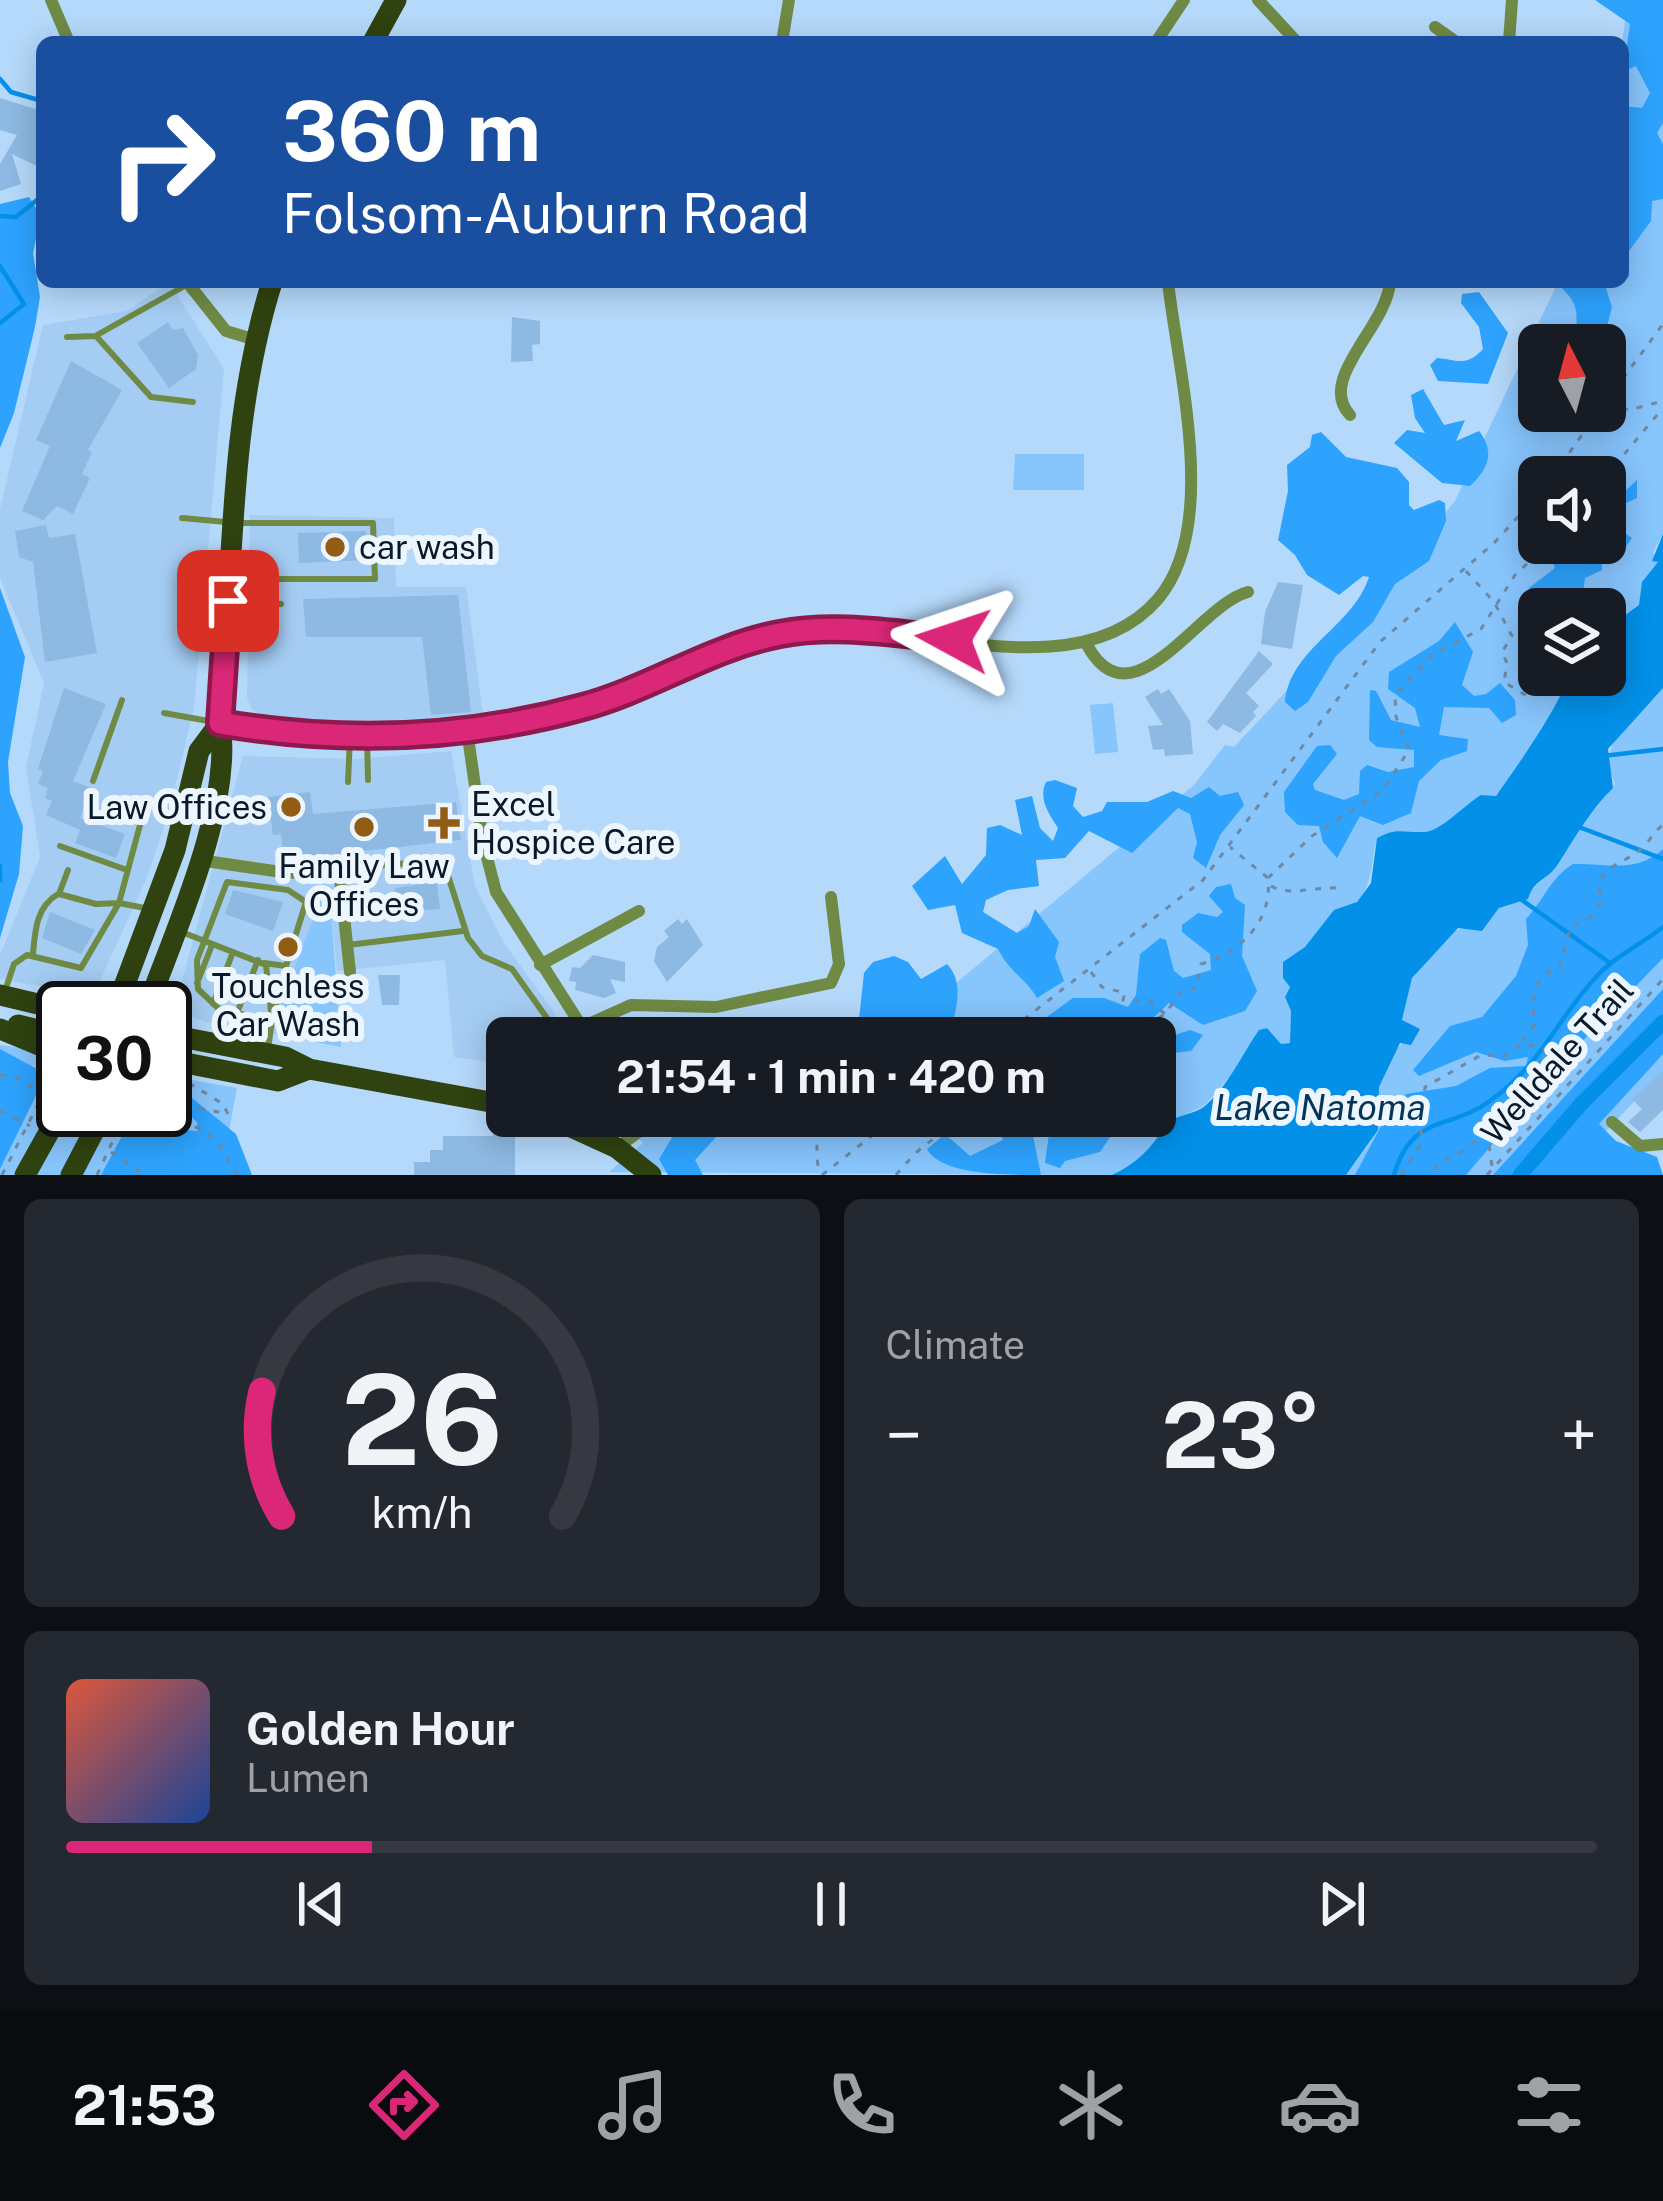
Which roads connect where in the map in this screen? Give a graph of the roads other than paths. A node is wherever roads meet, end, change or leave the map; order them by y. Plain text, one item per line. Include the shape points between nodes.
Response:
1 (51, 0) edge
2 (396, 0) edge
3 (789, 0) edge
4 (1184, 0) edge
5 (1258, 0) edge
6 (1512, 0) edge
7 (1435, 27) dead end
8 (66, 36) edge
9 (376, 36) edge
10 (783, 36) edge
11 (1160, 36) edge
12 (1292, 36) edge
13 (1448, 36) edge
14 (1509, 36) edge
15 (178, 288) edge
16 (191, 288) edge
17 (270, 288) edge
18 (1169, 288) edge
19 (1389, 288) edge
20 (96, 336) junction
21 (67, 337) dead end
22 (256, 340) junction
23 (193, 402) dead end
24 (1350, 415) dead end
25 (182, 518) dead end
26 (231, 523) junction
27 (229, 590) junction
28 (1248, 592) dead end
29 (281, 604) dead end
30 (1086, 644) junction
31 (122, 700) dead end
32 (164, 713) dead end
33 (220, 723) junction
34 (467, 730) junction
35 (350, 738) junction
36 (367, 738) junction
37 (368, 780) dead end
38 (93, 781) dead end
39 (348, 782) dead end
40 (147, 800) dead end
41 (60, 846) dead end
42 (198, 860) junction
43 (339, 869) junction
44 (68, 870) dead end
45 (127, 871) junction
46 (59, 894) junction
47 (831, 897) dead end
48 (119, 903) junction
49 (153, 909) junction
50 (639, 911) dead end
51 (175, 930) junction
52 (465, 931) junction
53 (202, 941) junction
54 (212, 944) junction
55 (348, 945) junction
56 (233, 952) junction
57 (33, 954) junction
58 (261, 962) junction
59 (540, 964) junction
60 (286, 965) junction
61 (350, 972) dead end
62 (126, 981) edge
63 (157, 981) edge
64 (196, 986) junction
65 (2, 996) edge
66 (36, 1004) edge
67 (213, 1004) junction
68 (237, 1013) junction
69 (546, 1017) edge
70 (574, 1017) edge
71 (608, 1017) edge
72 (272, 1021) junction
73 (0, 1025) edge
74 (36, 1031) edge
75 (192, 1039) edge
76 (36, 1043) edge
77 (267, 1053) junction
78 (192, 1064) edge
79 (309, 1069) junction
80 (486, 1101) edge
81 (1612, 1122) dead end
82 (46, 1137) edge
83 (91, 1137) edge
84 (593, 1137) edge
85 (631, 1137) edge
86 (1663, 1144) edge
87 (617, 1148) junction
88 (25, 1175) edge
89 (71, 1175) edge
90 (651, 1175) edge

1 - 8 street
2 - 9 main road
3 - 10 street
4 - 11 street
5 - 12 street
6 - 14 street
7 - 13 street
15 - 20 lane
16 - 22 street via 226,331
17 - 22 main road
18 - 30 street via 1190,534 1154,604
19 - 24 street via 1382,318 1341,378 1339,397
20 - 21 lane
20 - 23 lane via 151,397
22 - 26 main road
25 - 26 lane
26 - 27 main road
26 - 27 lane via 374,523 375,579
27 - 29 lane
27 - 33 main road
28 - 30 street via 1228,597 1176,650 1138,672 1112,673
30 - 34 street via 1047,648 840,629 782,633 584,707
31 - 38 lane
32 - 33 lane
33 - 35 street
33 - 42 main road via 225,754
33 - 49 main road via 200,751
34 - 36 street
34 - 59 street via 490,874
35 - 36 street
35 - 39 lane
36 - 37 lane
40 - 45 lane
41 - 45 lane
42 - 43 street via 288,872
42 - 51 main road
43 - 52 lane via 441,859
43 - 55 street
44 - 46 lane
45 - 48 lane
46 - 48 lane
46 - 57 lane via 36,925
47 - 71 street via 839,964 831,983 716,1007 631,1005
48 - 49 lane
48 - 57 lane via 81,968
49 - 62 main road
50 - 59 street
51 - 53 lane
51 - 63 main road
52 - 55 lane
52 - 69 lane via 482,956 512,969
53 - 54 lane
53 - 60 lane via 227,882 288,890 308,908
53 - 64 lane
54 - 56 lane
54 - 64 lane
55 - 61 street
56 - 58 lane
56 - 67 lane
57 - 65 lane via 14,964
58 - 60 lane
58 - 68 lane
58 - 72 lane
59 - 70 street
60 - 72 lane
64 - 67 lane
65 - 66 main road
67 - 68 lane
68 - 72 lane
72 - 77 lane
73 - 74 main road
73 - 76 main road
75 - 77 main road
77 - 79 main road
78 - 79 main road via 278,1081
79 - 80 main road
81 - 86 street via 1640,1146
82 - 88 main road, bridge
83 - 89 main road, bridge
84 - 87 main road
85 - 87 street
87 - 90 main road

